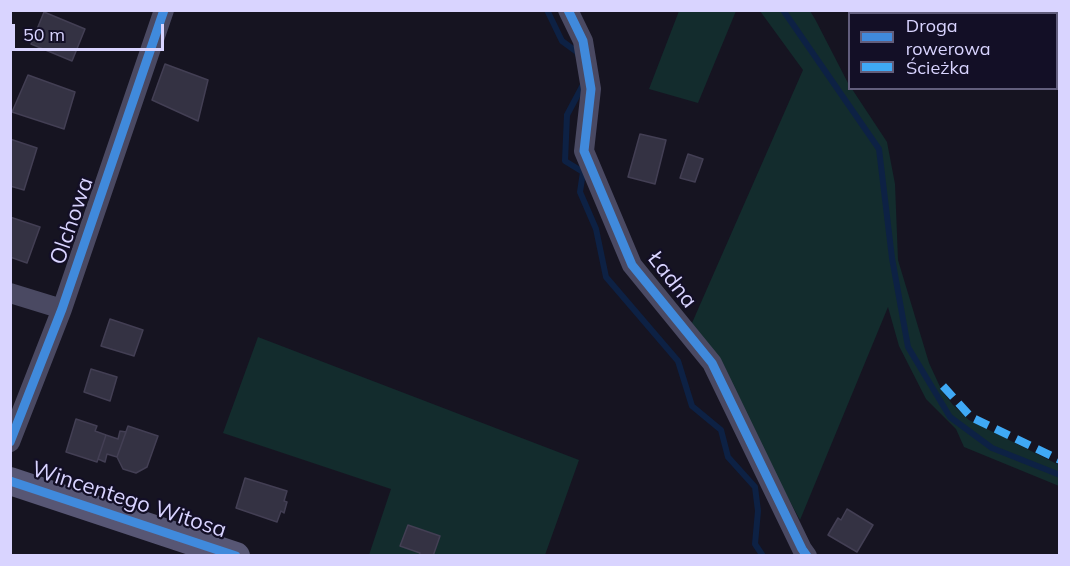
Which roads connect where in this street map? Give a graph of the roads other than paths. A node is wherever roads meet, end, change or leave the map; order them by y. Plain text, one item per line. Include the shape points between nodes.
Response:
1 (164, 10) edge
2 (568, 10) edge
3 (10, 292) edge
4 (62, 309) junction
5 (10, 441) edge
6 (10, 481) edge
7 (236, 555) edge
8 (807, 555) edge

1 - 4 street, Olchowa
2 - 8 street, Ładna via 584,41 591,89 584,151 632,265 712,363
3 - 4 street
4 - 5 street, Olchowa
6 - 7 street, Wincentego Witosa

